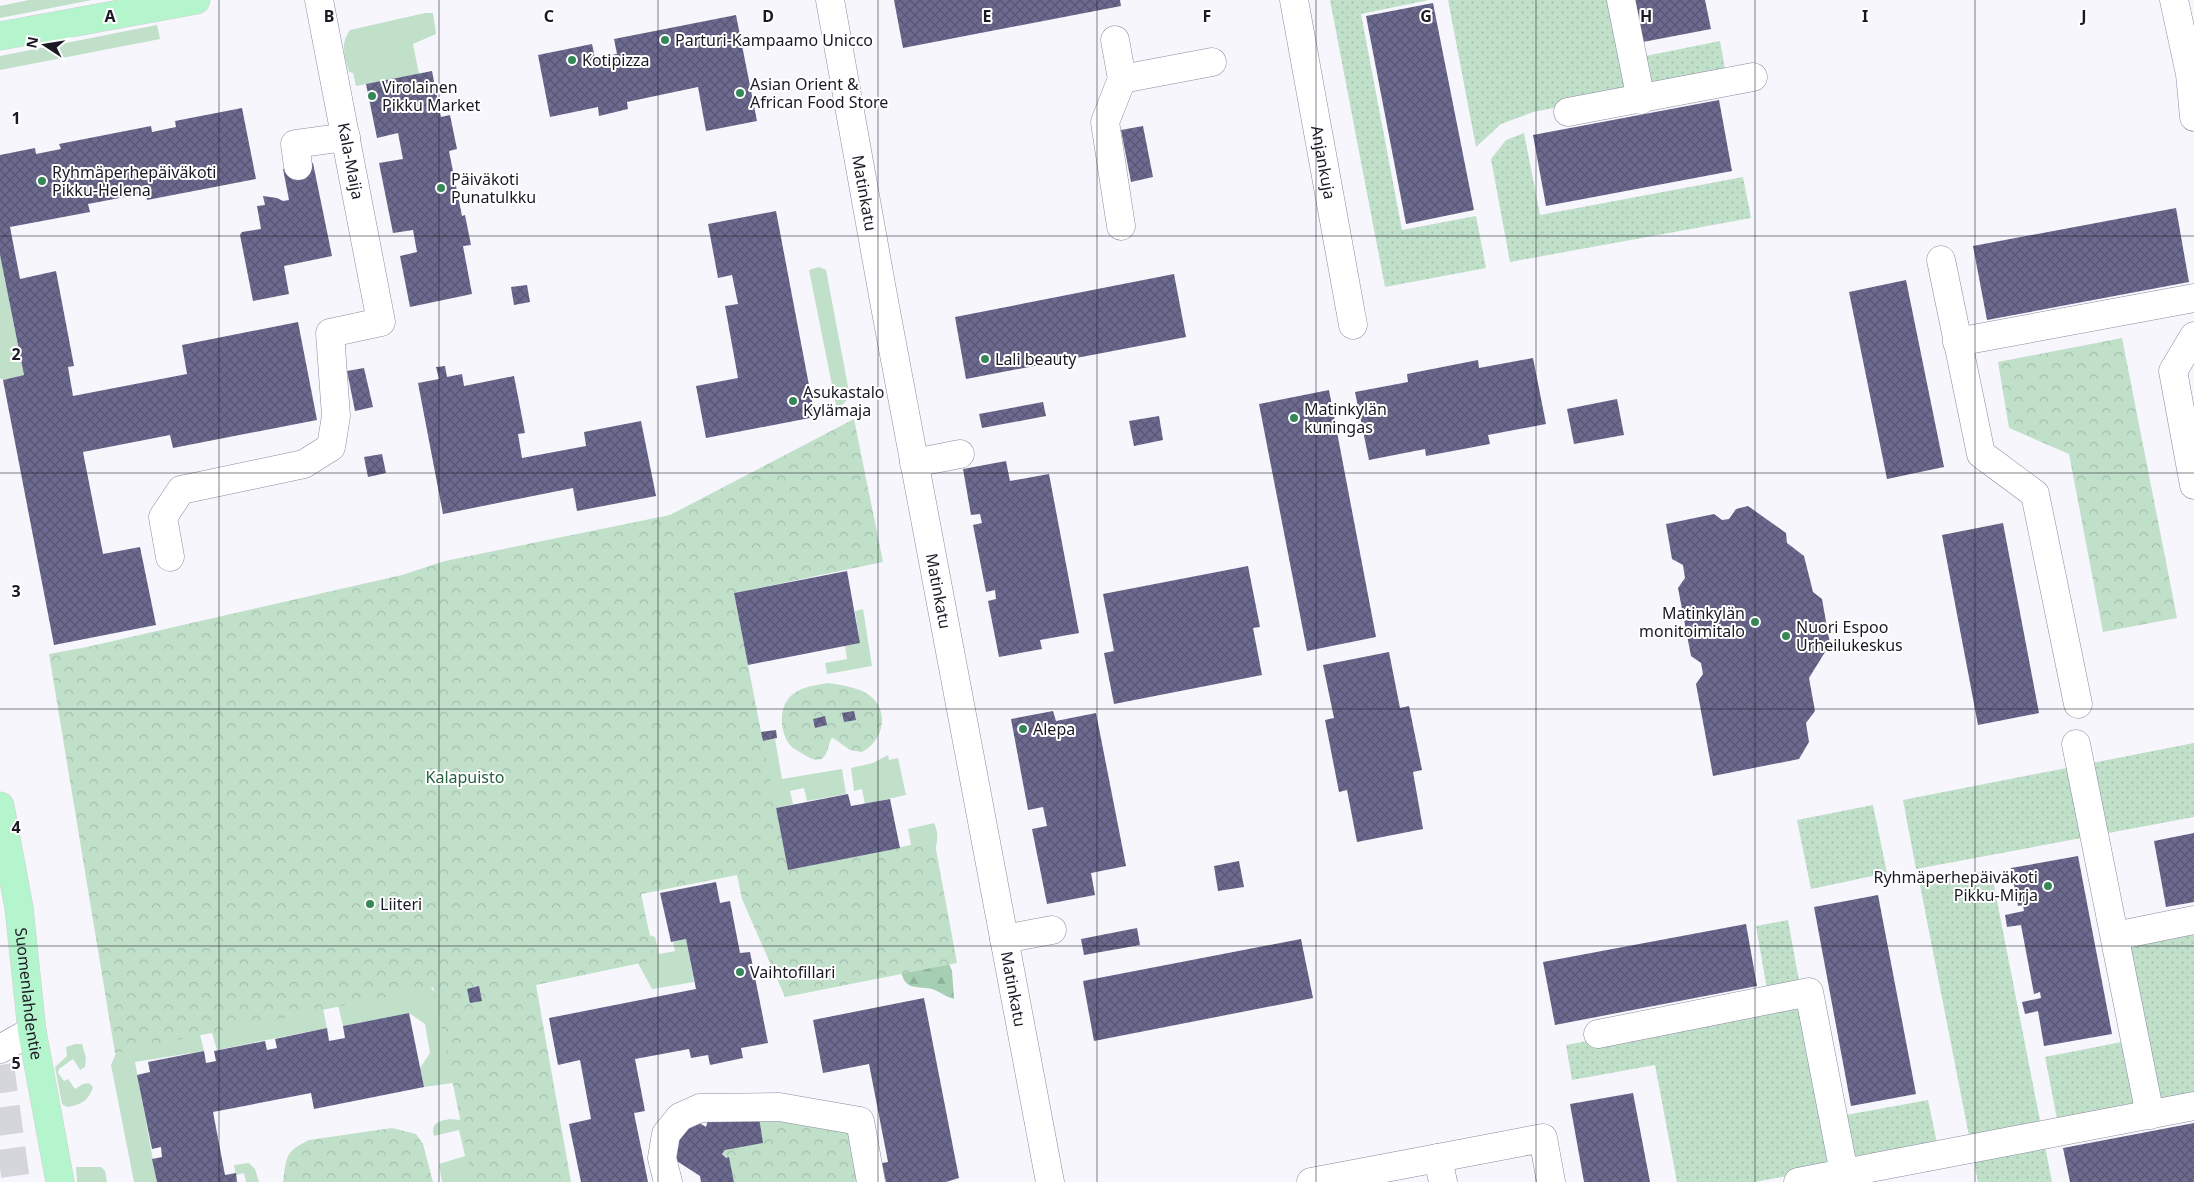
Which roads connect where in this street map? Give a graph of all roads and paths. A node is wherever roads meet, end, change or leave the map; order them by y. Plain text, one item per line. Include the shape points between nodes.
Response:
1 (196, 0) edge
2 (319, 0) edge
3 (830, 0) edge
4 (1294, 0) edge
5 (1621, 0) edge
6 (2174, 0) edge
7 (0, 36) edge
8 (1115, 40) dead end
9 (1212, 62) dead end
10 (1753, 77) dead end
11 (1122, 79) junction
12 (1641, 100) junction
13 (1568, 112) dead end
14 (2194, 117) edge
15 (346, 137) junction
16 (298, 166) dead end
17 (1121, 226) dead end
18 (1942, 260) dead end
19 (2194, 298) edge
20 (1353, 325) dead end
21 (2194, 336) edge
22 (1957, 342) junction
23 (960, 454) dead end
24 (914, 463) junction
25 (2194, 485) edge
26 (170, 557) dead end
27 (2078, 704) dead end
28 (2076, 744) dead end
29 (0, 806) edge
30 (2194, 920) edge
31 (1052, 930) dead end
32 (2115, 936) junction
33 (1004, 939) junction
34 (0, 1025) edge
35 (32, 1031) junction
36 (1598, 1034) dead end
37 (0, 1049) edge
38 (2194, 1106) edge
39 (2150, 1115) junction
40 (1441, 1170) edge
41 (1844, 1173) junction
42 (60, 1182) edge
43 (668, 1182) edge
44 (871, 1182) edge
45 (1050, 1182) edge
46 (1311, 1182) edge
47 (1551, 1182) edge
48 (1798, 1182) edge

1 - 7 main road
2 - 15 street, Kala-Maija
3 - 24 street, Matinkatu
4 - 20 street, Anjankuja
5 - 12 street
6 - 14 street via 2190,74
8 - 11 street
9 - 11 street
10 - 12 street
11 - 17 street via 1105,122
12 - 13 street
15 - 16 street via 295,144
15 - 26 street, Kala-Maija via 381,322 330,333 336,416 331,448 304,464 181,490 163,517
18 - 22 street
19 - 22 street
21 - 25 street via 2173,371
22 - 27 street via 1980,454 2035,494
23 - 24 street
24 - 33 street, Matinkatu
28 - 32 street
29 - 35 main road, Suomenlahdentie via 18,908
30 - 32 street
31 - 33 street
32 - 39 street
33 - 45 street, Matinkatu
34 - 35 street
35 - 37 street
35 - 42 main road, Suomenlahdentie
36 - 41 street via 1809,992
38 - 39 street
39 - 41 street
40 - 46 street
40 - 47 street via 1543,1138
41 - 48 street
43 - 44 street via 662,1158 666,1134 680,1118 700,1108 779,1107 860,1121

